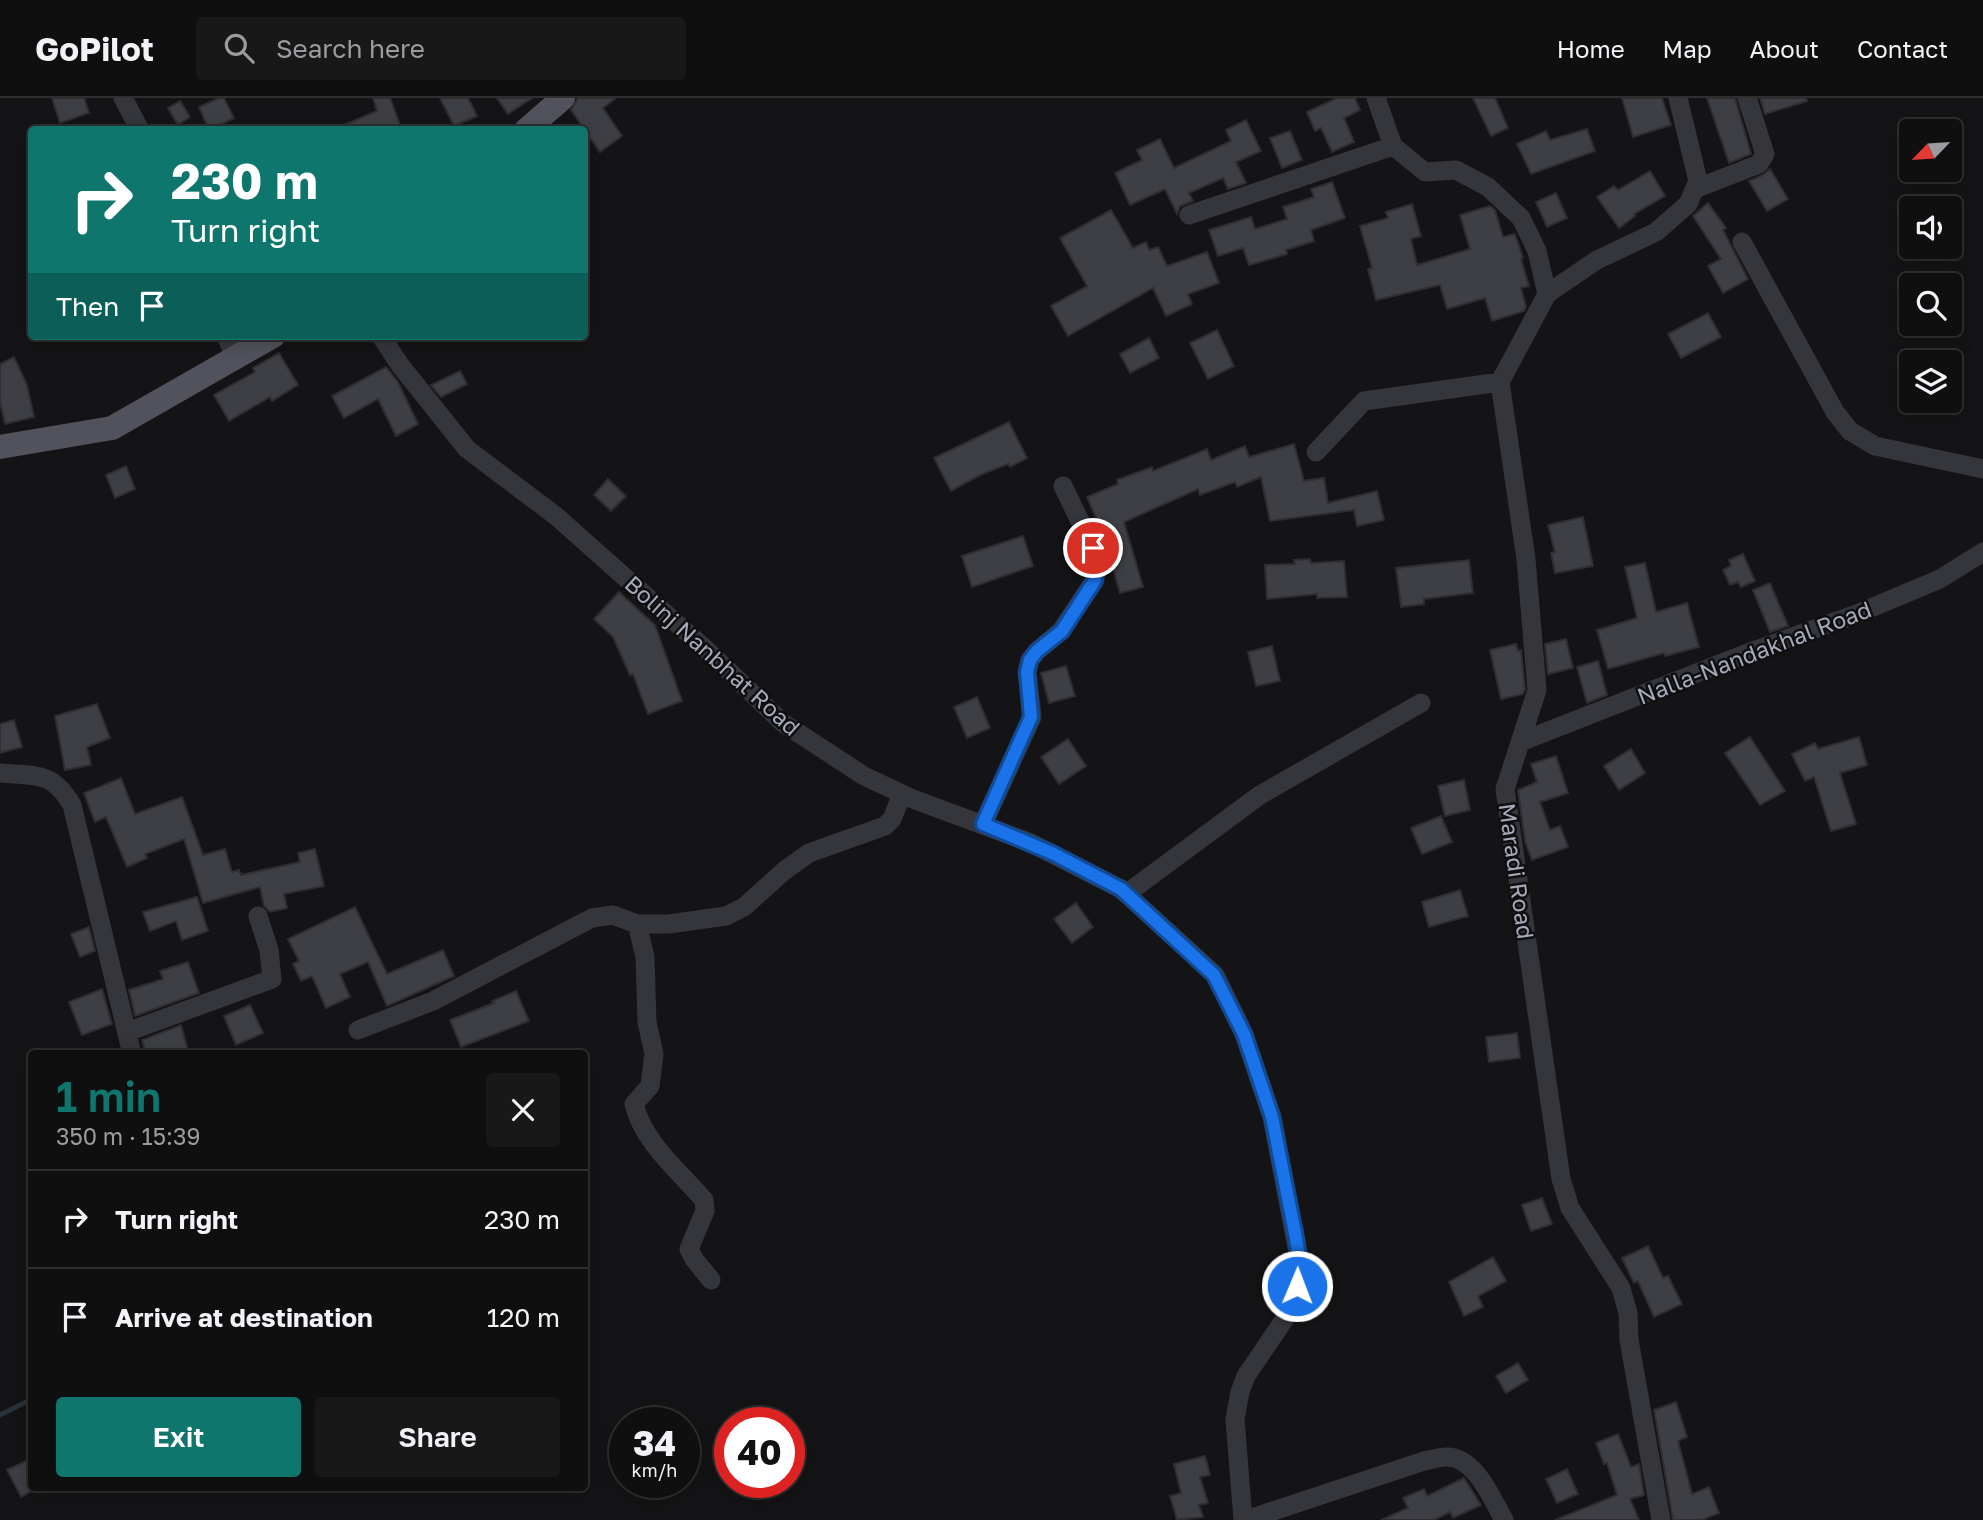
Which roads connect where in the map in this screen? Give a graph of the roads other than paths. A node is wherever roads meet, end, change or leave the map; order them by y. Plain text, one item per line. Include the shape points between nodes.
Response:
1 (123, 98) edge
2 (563, 98) edge
3 (1376, 98) edge
4 (1678, 98) edge
5 (1748, 98) edge
6 (138, 126) edge
7 (531, 126) edge
8 (1393, 146) junction
9 (1695, 189) junction
10 (1189, 215) dead end
11 (1742, 242) dead end
12 (1547, 294) junction
13 (257, 340) edge
14 (384, 340) edge
15 (230, 347) edge
16 (1500, 382) junction
17 (0, 447) edge
18 (1316, 452) dead end
19 (1983, 469) edge
20 (1063, 486) dead end
21 (1983, 552) edge
22 (1421, 703) dead end
23 (1520, 742) junction
24 (0, 773) edge
25 (902, 794) junction
26 (983, 824) junction
27 (1126, 894) junction
28 (258, 916) dead end
29 (637, 924) junction
30 (358, 1030) dead end
31 (127, 1032) junction
32 (131, 1050) edge
33 (711, 1280) dead end
34 (1245, 1520) edge
35 (1504, 1520) edge
36 (1661, 1520) edge

1 - 6 street
2 - 7 main road
3 - 8 street
4 - 9 street via 1698,181
5 - 9 street via 1765,154 1759,164
8 - 10 street
8 - 12 street via 1425,172 1456,170 1488,187 1521,218 1537,251
9 - 12 street via 1688,204 1656,232 1597,260
11 - 19 street via 1835,412 1850,431 1875,446
12 - 16 street
13 - 15 main road
14 - 25 street, Bolinj Nanbhat Road via 467,449 556,516 783,723 863,776
15 - 17 main road via 112,428
16 - 18 street via 1364,401
16 - 23 street, Maradi Road via 1526,559 1537,690
20 - 26 street via 1093,548 1095,580 1062,631 1030,660 1031,717
21 - 23 street, Nalla-Nandakhal Road via 1940,579 1854,615
22 - 27 street via 1260,795
23 - 36 street, Maradi Road via 1505,789 1561,1179 1570,1208 1621,1288
24 - 31 street via 45,777 61,787 72,805
25 - 26 street, Bolinj Nanbhat Road
25 - 29 street via 885,826 809,853 737,913
26 - 27 street, Bolinj Nanbhat Road via 1072,863
27 - 34 street, Bolinj Nanbhat Road via 1214,975 1226,996 1272,1117 1293,1218 1299,1258 1297,1286 1288,1314 1247,1376 1235,1419
28 - 31 street via 272,979
29 - 30 street via 613,915 592,918 433,1001
29 - 33 street via 645,957 647,1022 654,1054 650,1086 634,1104 647,1135 704,1199 705,1211 689,1249
31 - 32 street
34 - 35 street via 1448,1457 1465,1463

